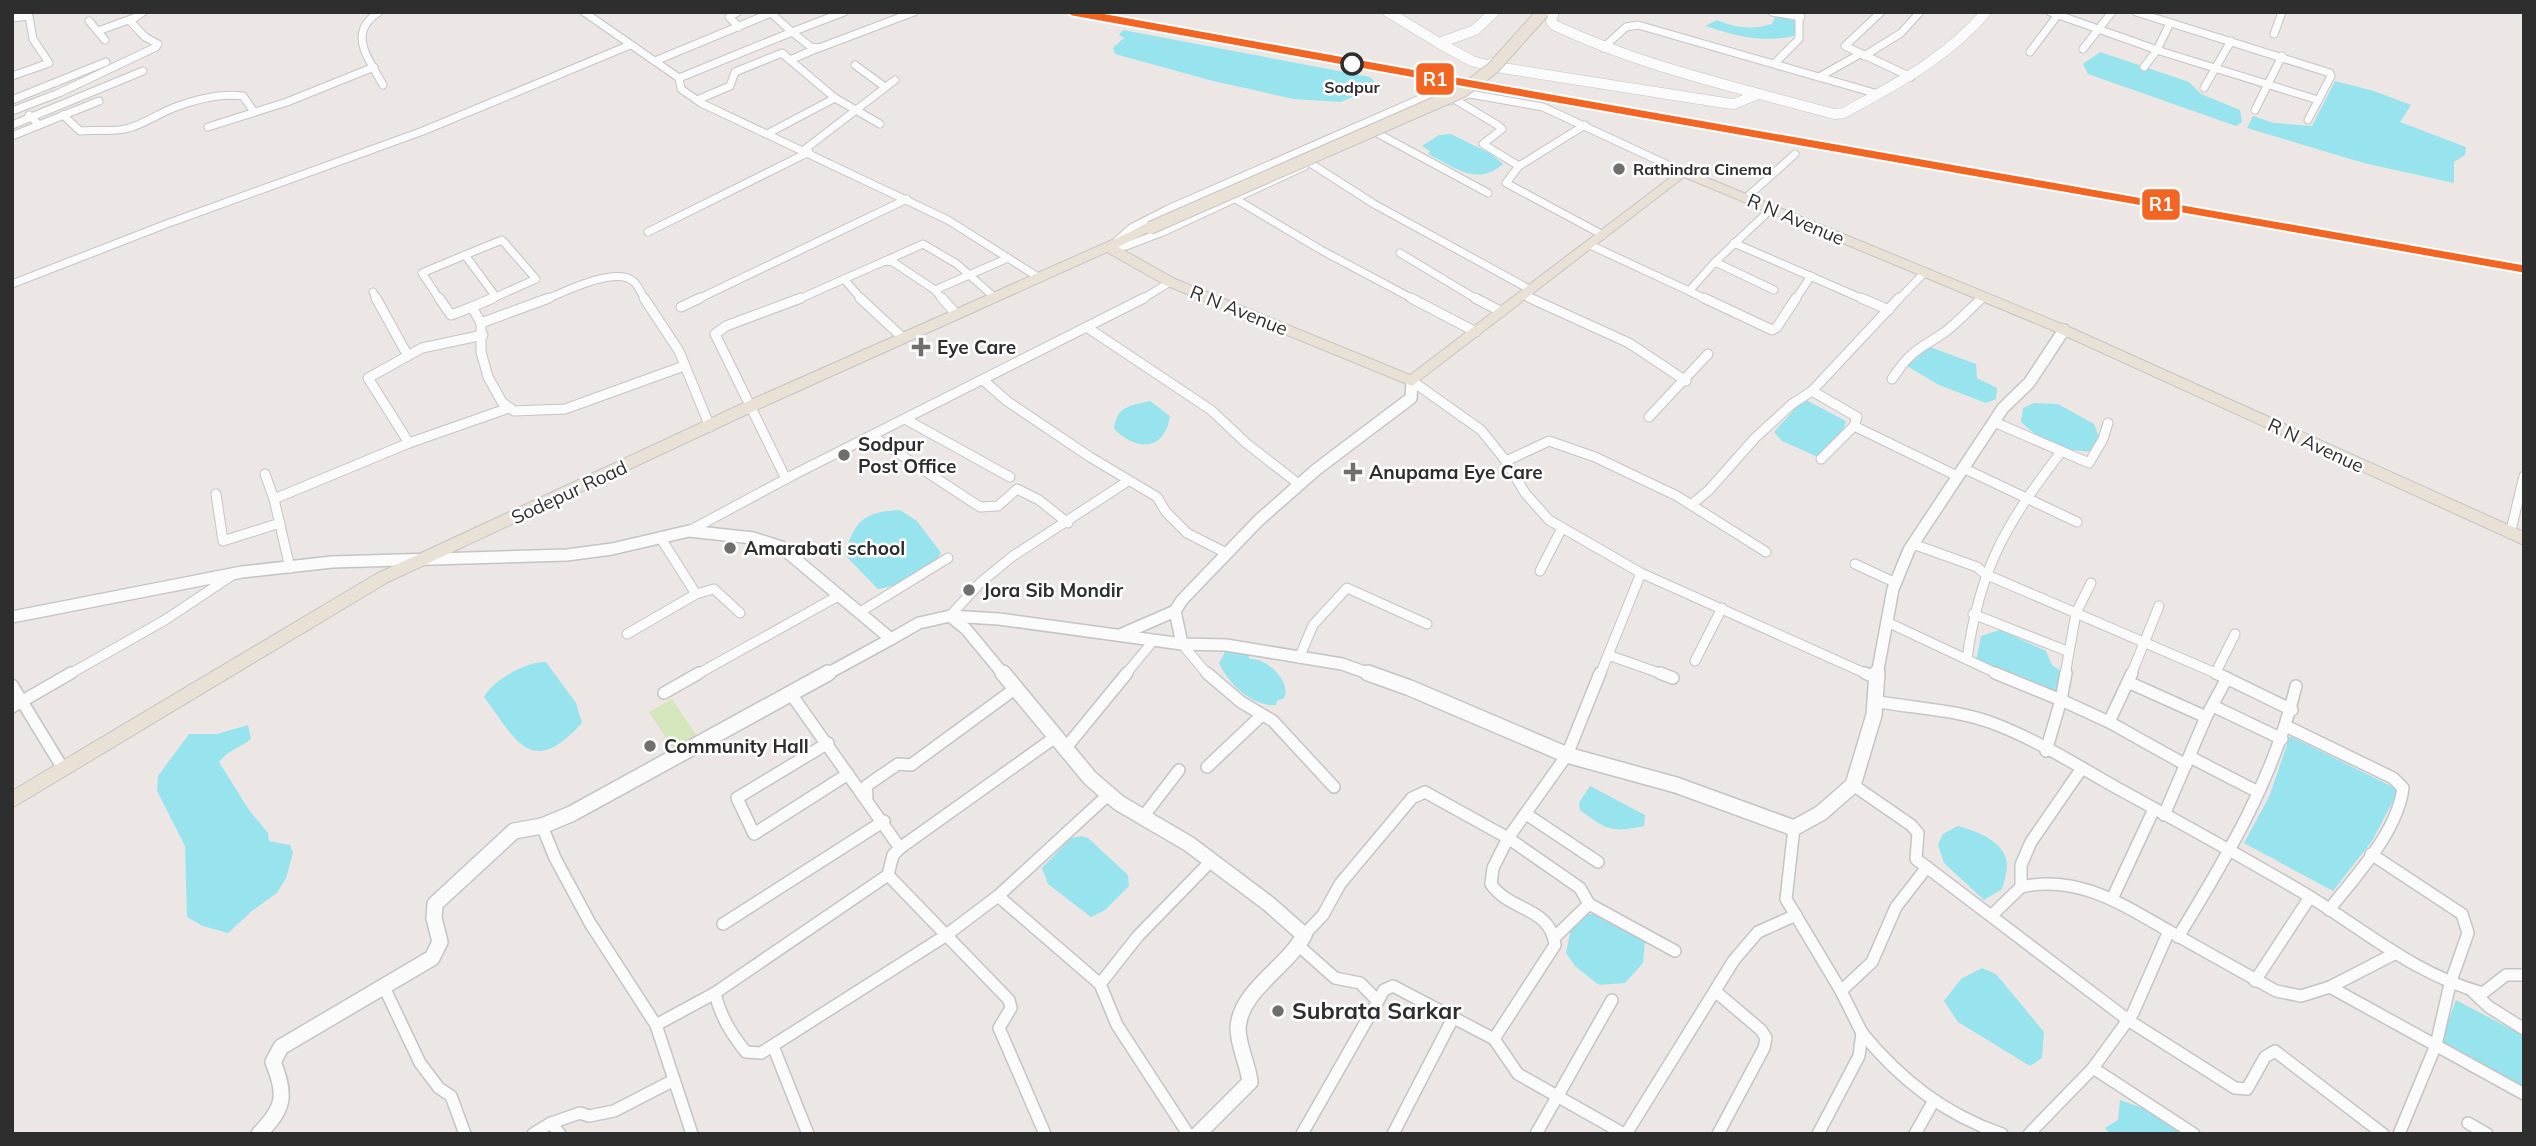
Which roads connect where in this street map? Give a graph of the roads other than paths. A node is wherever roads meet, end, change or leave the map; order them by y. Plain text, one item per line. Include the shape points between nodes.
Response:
1 (143, 12) edge
2 (379, 12) edge
3 (584, 12) edge
4 (738, 12) edge
5 (844, 12) edge
6 (914, 12) edge
7 (1388, 12) edge
8 (1493, 12) edge
9 (1534, 12) edge
10 (1543, 12) edge
11 (1554, 12) edge
12 (1881, 12) edge
13 (1920, 12) edge
14 (1986, 12) edge
15 (2112, 12) edge
16 (2136, 12) edge
17 (2269, 12) edge
18 (772, 13) edge
19 (1774, 13) edge
20 (2057, 13) edge
21 (2281, 14) edge
22 (1799, 16) edge
23 (12, 18) edge
24 (131, 19) junction
25 (89, 21) dead end
26 (2170, 23) junction
27 (739, 27) junction
28 (2100, 29) junction
29 (97, 31) junction
30 (792, 32) junction
31 (2274, 34) dead end
32 (105, 40) dead end
33 (2231, 41) junction
34 (1439, 43) junction
35 (630, 45) junction
36 (819, 48) junction
37 (1603, 48) junction
38 (2083, 50) dead end
39 (2157, 50) junction
40 (2030, 52) dead end
41 (1862, 55) junction
42 (2282, 57) junction
43 (790, 60) junction
44 (655, 61) junction
45 (106, 62) dead end
46 (1775, 63) junction
47 (855, 65) dead end
48 (1490, 66) junction
49 (374, 67) junction
50 (2144, 67) dead end
51 (2215, 68) junction
52 (143, 71) dead end
53 (12, 76) edge
54 (1911, 76) junction
55 (1819, 77) junction
56 (679, 78) junction
57 (895, 80) dead end
58 (2268, 84) junction
59 (383, 85) dead end
60 (885, 87) junction
61 (2204, 88) dead end
62 (1758, 94) junction
63 (1878, 94) junction
64 (835, 98) junction
65 (1454, 99) junction
66 (12, 100) edge
67 (697, 100) junction
68 (2318, 100) junction
69 (99, 101) dead end
70 (21, 108) junction
71 (855, 108) junction
72 (2255, 110) dead end
73 (12, 111) edge
74 (254, 113) junction
75 (63, 115) junction
76 (31, 117) junction
77 (2308, 120) dead end
78 (880, 124) dead end
79 (12, 125) edge
80 (39, 125) junction
81 (1585, 125) junction
82 (208, 127) dead end
83 (1377, 133) junction
84 (767, 134) junction
85 (12, 136) edge
86 (807, 151) junction
87 (1795, 154) dead end
88 (1310, 163) junction
89 (1519, 166) junction
90 (1683, 172) junction
91 (1488, 193) dead end
92 (1234, 198) junction
93 (1746, 198) junction
94 (906, 199) junction
95 (1771, 209) junction
96 (648, 232) dead end
97 (1602, 235) junction
98 (1734, 243) junction
99 (1590, 245) junction
100 (1110, 248) junction
101 (1401, 253) dead end
102 (465, 255) junction
103 (1009, 258) junction
104 (885, 261) junction
105 (1715, 262) junction
106 (1925, 272) junction
107 (971, 275) junction
108 (1038, 276) junction
109 (1811, 276) junction
110 (844, 279) junction
111 (1170, 282) junction
112 (12, 284) edge
113 (935, 290) junction
114 (1774, 290) dead end
115 (1689, 291) junction
116 (373, 292) dead end
117 (1528, 292) junction
118 (496, 297) junction
119 (993, 297) junction
120 (1983, 297) junction
121 (472, 307) junction
122 (681, 307) dead end
123 (1889, 310) junction
124 (1502, 312) junction
125 (956, 314) junction
126 (481, 323) junction
127 (1088, 328) junction
128 (2064, 331) junction
129 (1476, 332) junction
130 (483, 335) junction
131 (903, 338) junction
132 (1708, 354) dead end
133 (408, 356) junction
134 (684, 366) junction
135 (1892, 379) dead end
136 (983, 380) junction
137 (1686, 380) junction
138 (1412, 381) junction
139 (1812, 391) junction
140 (751, 406) junction
141 (506, 409) junction
142 (1649, 417) dead end
143 (905, 419) junction
144 (1994, 422) junction
145 (2108, 424) dead end
146 (1854, 426) junction
147 (710, 427) junction
148 (872, 436) junction
149 (409, 443) junction
150 (2061, 452) junction
151 (1821, 459) dead end
152 (1506, 461) junction
153 (1960, 472) junction
154 (265, 474) dead end
155 (2524, 476) edge
156 (1010, 477) dead end
157 (786, 479) junction
158 (1128, 481) junction
159 (1300, 485) junction
160 (216, 494) dead end
161 (2026, 497) junction
162 (274, 499) junction
163 (1691, 505) junction
164 (2077, 522) dead end
165 (280, 523) junction
166 (1068, 523) junction
167 (1562, 528) junction
168 (689, 531) junction
169 (660, 537) junction
170 (2517, 537) edge
171 (1913, 544) junction
172 (1766, 552) dead end
173 (1226, 553) junction
174 (948, 558) dead end
175 (420, 560) junction
176 (1856, 564) dead end
177 (289, 568) junction
178 (1540, 571) dead end
179 (1641, 573) junction
180 (1985, 574) junction
181 (231, 576) junction
182 (1896, 583) junction
183 (2091, 583) dead end
184 (696, 594) junction
185 (840, 595) junction
186 (2158, 606) dead end
187 (1722, 608) junction
188 (1175, 611) junction
189 (860, 612) junction
190 (740, 613) dead end
191 (2076, 613) junction
192 (1973, 614) junction
193 (950, 616) junction
194 (12, 617) edge
195 (1887, 622) junction
196 (1427, 624) dead end
197 (627, 634) dead end
198 (2235, 634) dead end
199 (1118, 636) junction
200 (891, 639) junction
201 (1154, 640) junction
202 (1182, 644) junction
203 (2146, 644) junction
204 (2067, 651) junction
205 (1608, 655) junction
206 (249, 657) junction
207 (1299, 658) junction
208 (1967, 658) junction
209 (1695, 661) dead end
210 (2215, 674) junction
211 (1674, 678) dead end
212 (1876, 678) junction
213 (2227, 678) junction
214 (2128, 681) junction
215 (12, 685) edge
216 (2297, 686) dead end
217 (1016, 688) junction
218 (664, 692) dead end
219 (792, 694) junction
220 (2061, 699) junction
221 (1875, 701) junction
222 (16, 704) edge
223 (2213, 706) junction
224 (2292, 710) junction
225 (1262, 715) junction
226 (2206, 717) junction
227 (2109, 722) junction
228 (2288, 727) junction
229 (2282, 739) junction
230 (828, 743) junction
231 (1059, 744) junction
232 (2046, 751) junction
233 (1567, 755) junction
234 (2188, 761) junction
235 (59, 762) junction
236 (1207, 767) dead end
237 (2082, 768) junction
238 (1179, 770) dead end
239 (848, 774) junction
240 (1853, 785) junction
241 (1334, 787) dead end
242 (12, 789) edge
243 (2258, 792) junction
244 (1109, 794) junction
245 (867, 798) junction
246 (12, 800) edge
247 (2159, 812) junction
248 (1526, 814) junction
249 (1143, 817) junction
250 (884, 821) junction
251 (542, 826) junction
252 (1794, 828) junction
253 (1508, 838) junction
254 (900, 848) junction
255 (2231, 851) junction
256 (2371, 854) junction
257 (1211, 861) junction
258 (1598, 862) dead end
259 (1927, 867) junction
260 (888, 875) junction
261 (2021, 887) junction
262 (998, 896) junction
263 (2310, 897) junction
264 (2112, 899) junction
265 (1589, 904) junction
266 (2329, 910) junction
267 (1796, 915) junction
268 (1992, 915) junction
269 (723, 925) dead end
270 (2174, 934) junction
271 (946, 936) junction
272 (1556, 936) junction
273 (1301, 941) junction
274 (1675, 951) dead end
275 (2394, 954) junction
276 (2524, 975) edge
277 (2255, 981) junction
278 (1100, 984) junction
279 (2450, 984) junction
280 (384, 987) junction
281 (2330, 987) junction
282 (1715, 991) junction
283 (1841, 991) junction
284 (2473, 992) junction
285 (715, 993) junction
286 (1612, 1000) dead end
287 (1378, 1002) junction
288 (1453, 1018) junction
289 (2128, 1020) junction
290 (656, 1025) junction
291 (2524, 1028) edge
292 (1862, 1033) junction
293 (1494, 1040) junction
294 (2437, 1045) junction
295 (773, 1046) junction
296 (2093, 1068) junction
297 (674, 1080) junction
298 (2524, 1094) edge
299 (1558, 1098) junction
300 (1933, 1102) junction
301 (551, 1123) junction
302 (2468, 1123) dead end
303 (259, 1134) edge
304 (465, 1134) edge
305 (533, 1134) edge
306 (561, 1134) edge
307 (692, 1134) edge
308 (808, 1134) edge
309 (1045, 1134) edge
310 (1188, 1134) edge
311 (1198, 1134) edge
312 (1302, 1134) edge
313 (1393, 1134) edge
314 (1536, 1134) edge
315 (1625, 1134) edge
316 (1718, 1134) edge
317 (1818, 1134) edge
318 (1915, 1134) edge
319 (2002, 1134) edge
320 (2029, 1134) edge
321 (2194, 1134) edge
322 (2383, 1134) edge
323 (2399, 1134) edge
324 (2487, 1134) edge

1 - 24 street
2 - 49 street via 360,29
3 - 35 street
4 - 27 street via 729,17
5 - 30 street
6 - 36 street
7 - 34 street
8 - 34 street via 1475,30
9 - 48 street
10 - 100 main road, Sodepur Road, bridge via 1493,68 1463,91
11 - 37 street via 1554,25
12 - 41 street via 1845,46
13 - 41 street via 1900,33
14 - 54 street via 1969,34
15 - 28 street
16 - 26 street
17 - 21 street
18 - 27 street
18 - 30 street
19 - 22 street
20 - 28 street
20 - 40 street
21 - 31 street
22 - 46 street via 1799,39
23 - 53 street via 29,16 33,39 49,63
24 - 29 street
24 - 70 street via 156,47
25 - 29 street
26 - 33 street
26 - 39 street
27 - 44 street
28 - 38 street
28 - 39 street
29 - 32 street
30 - 36 street
30 - 56 street
33 - 42 street
33 - 51 street
34 - 48 street
35 - 44 street
35 - 112 street via 423,131
36 - 43 street
37 - 46 street via 1626,27 1638,25
37 - 62 street
39 - 50 street
39 - 51 street
41 - 54 street
41 - 55 street
42 - 58 street
42 - 68 street via 2330,73
43 - 64 street
43 - 67 street via 782,53 735,72 730,86
44 - 56 street
45 - 66 street
46 - 55 street
47 - 60 street
48 - 62 street via 1734,104
49 - 59 street
49 - 74 street
51 - 58 street
51 - 61 street
52 - 76 street
54 - 63 street
55 - 63 street
56 - 67 street via 681,89
57 - 60 street
58 - 68 street
58 - 72 street
60 - 71 street
62 - 63 street via 1834,114
64 - 71 street
64 - 84 street
65 - 81 street via 1470,94 1543,107
65 - 83 street
65 - 89 street via 1502,129 1483,144
65 - 100 street via 1434,93 1168,209 1131,228
67 - 84 street
68 - 77 street
69 - 75 street
70 - 73 street
70 - 76 street
71 - 78 street
71 - 86 street
74 - 75 street via 246,99 235,94 185,103 115,131 80,131
74 - 82 street
75 - 80 street
76 - 79 street
76 - 80 street
80 - 85 street
81 - 89 street
81 - 90 street
83 - 88 street
83 - 91 street
84 - 86 street
86 - 94 street
86 - 96 street
87 - 93 street
88 - 92 street
88 - 117 street
89 - 97 street via 1506,183
90 - 93 main road, R N Avenue
90 - 97 main road
92 - 100 street via 1163,232
92 - 129 street
93 - 95 main road, R N Avenue
94 - 103 street
94 - 122 street
95 - 98 street
95 - 106 main road, R N Avenue
97 - 99 main road
98 - 105 street
98 - 109 street
99 - 115 street
99 - 117 main road
100 - 108 main road, Sodepur Road
100 - 111 main road, R N Avenue
101 - 124 street
102 - 118 street
102 - 118 street via 502,240 536,279
102 - 121 street via 422,273 452,315
103 - 107 street
103 - 108 street
104 - 107 street via 923,244
104 - 110 street
104 - 113 street
105 - 114 street
105 - 115 street
106 - 120 main road, R N Avenue
106 - 123 street
107 - 113 street
107 - 119 street
108 - 119 main road, Sodepur Road
109 - 115 street via 1772,330
109 - 123 street
110 - 131 street
110 - 140 street via 715,334
111 - 127 street
111 - 138 main road, R N Avenue
113 - 125 street
116 - 133 street
117 - 124 main road
117 - 137 street via 1665,362
118 - 121 street
119 - 125 main road, Sodepur Road
120 - 128 main road, R N Avenue
120 - 135 street via 1946,331 1919,346
121 - 126 street
123 - 139 street
124 - 129 main road
125 - 131 main road, Sodepur Road
126 - 130 street
126 - 134 street via 606,277 621,276 634,281 648,300
127 - 136 street
127 - 159 street via 1211,410
128 - 144 street via 2029,383
128 - 170 main road, R N Avenue
129 - 138 main road
130 - 133 street via 422,348
130 - 141 street via 481,351
131 - 140 main road, Sodepur Road
132 - 137 street
133 - 149 street via 368,378
134 - 141 street via 565,409
134 - 147 street
136 - 143 street
136 - 158 street via 1007,401
137 - 142 street
138 - 152 street via 1481,430
138 - 159 street via 1410,398
139 - 146 street via 1857,417
139 - 163 street via 1755,438
140 - 147 main road, Sodepur Road
140 - 157 street
141 - 149 street
143 - 148 street
143 - 156 street
144 - 150 street
144 - 153 street
145 - 150 street via 2089,463
146 - 151 street
146 - 153 street
147 - 175 main road, Sodepur Road
148 - 157 street
148 - 166 street via 981,507 998,506 1017,489 1040,500
149 - 162 street
150 - 161 street
152 - 163 street via 1549,441 1595,457
152 - 167 street via 1525,493
153 - 161 street
153 - 171 street
154 - 162 street
155 - 170 street
157 - 168 street
158 - 166 street
158 - 173 street via 1157,497 1187,533
159 - 173 street
160 - 165 street via 223,541
161 - 164 street
161 - 180 street
162 - 165 street
163 - 172 street
165 - 177 street
166 - 193 street via 1013,556
167 - 178 street
167 - 179 street
168 - 169 street
168 - 185 street via 753,538 781,547
169 - 175 street via 568,555
169 - 184 street
171 - 180 street
171 - 182 street
173 - 188 street
174 - 189 street
175 - 177 street
175 - 206 main road, Sodepur Road
176 - 182 street
177 - 181 street
179 - 187 street
179 - 205 street
180 - 191 street
180 - 192 street
181 - 194 street
181 - 222 street via 165,620
182 - 195 street
183 - 191 street
184 - 190 street via 714,589
184 - 197 street
185 - 189 street
185 - 218 street
186 - 203 street
187 - 209 street
187 - 212 street
188 - 199 street
188 - 202 street
189 - 200 street
191 - 203 street
191 - 204 street
192 - 204 street
192 - 208 street
193 - 199 street
193 - 200 street via 919,623
193 - 217 street
195 - 208 street
195 - 212 street
196 - 207 street via 1347,588 1313,625
198 - 210 street
199 - 201 street
200 - 219 street
201 - 202 street
201 - 231 street
202 - 207 street via 1226,645
202 - 225 street via 1211,678
203 - 210 street
203 - 214 street
204 - 220 street
205 - 211 street
205 - 233 street
206 - 235 main road via 238,656
206 - 246 main road, Sodepur Road
207 - 233 street via 1342,664 1410,688
208 - 220 street
210 - 213 street
212 - 221 street
213 - 223 street
213 - 224 street
214 - 226 street
214 - 227 street
215 - 222 street
216 - 224 street
217 - 231 street
217 - 245 street via 911,765 898,764 866,786
219 - 230 street
219 - 251 street via 618,790
220 - 227 street
220 - 232 street
221 - 232 street via 1979,718
221 - 240 street
222 - 235 street
223 - 226 street
223 - 229 street
224 - 228 street
225 - 236 street
225 - 241 street via 1273,721
226 - 234 street
227 - 234 street
228 - 229 street
228 - 256 street via 2401,783 2402,801
229 - 243 street
230 - 239 street
230 - 239 street via 737,798 754,834
231 - 244 street
231 - 254 street
232 - 237 street
233 - 248 street
233 - 252 street via 1676,785
234 - 243 street
234 - 247 street
235 - 242 main road
237 - 247 street
237 - 261 street via 2021,865
238 - 249 street
239 - 245 street
240 - 252 street via 1821,813
240 - 259 street via 1911,825 1920,839 1916,859
243 - 255 street
244 - 249 street
244 - 262 street
245 - 250 street
247 - 255 street
247 - 264 street
248 - 253 street
248 - 258 street
249 - 257 street
250 - 254 street
250 - 269 street
251 - 280 street via 514,831 439,899 433,909 442,940 439,949
251 - 290 street via 590,923
252 - 267 street via 1786,899
253 - 265 street via 1580,888
253 - 272 street via 1491,885 1547,922
253 - 273 street via 1425,792 1412,798 1340,884
254 - 260 street via 893,855
255 - 263 street
255 - 270 street
256 - 266 street
256 - 279 street via 2462,914 2468,933
257 - 273 street via 1269,904
257 - 278 street via 1138,936
259 - 268 street
259 - 283 street via 1896,906 1872,962
260 - 271 street
260 - 285 street
261 - 264 street via 2079,886
261 - 268 street
262 - 271 street
262 - 278 street
263 - 266 street
263 - 277 street
264 - 270 street
265 - 272 street
265 - 274 street
266 - 275 street
267 - 282 street via 1758,932
267 - 283 street
268 - 289 street
270 - 277 street
270 - 289 street
271 - 295 street
271 - 309 street via 1009,1000 1011,1008 999,1028
272 - 293 street via 1555,945
273 - 287 street via 1335,978 1360,982
273 - 311 street via 1240,1017 1238,1043 1250,1067 1250,1082
275 - 279 street
275 - 281 street
276 - 284 street via 2506,975 2483,993
277 - 281 street via 2301,996
278 - 310 street via 1117,1025
279 - 284 street
279 - 294 street
280 - 303 street via 281,1047 273,1062 284,1086 283,1098
280 - 304 street via 416,1055 438,1089 451,1096
281 - 294 street
282 - 315 street
282 - 316 street via 1766,1038 1765,1048
283 - 292 street
284 - 291 street
285 - 290 street
285 - 295 street via 736,1042 746,1052 761,1053
286 - 299 street
287 - 288 street via 1384,990 1393,986
287 - 312 street
288 - 293 street
288 - 313 street
289 - 296 street
289 - 322 street via 2235,1088 2247,1089 2253,1084 2264,1058 2275,1051
290 - 297 street
292 - 300 street via 1885,1063
292 - 317 street via 1859,1056
293 - 299 street via 1518,1074
294 - 298 street
294 - 323 street
295 - 308 street
296 - 320 street
296 - 321 street
297 - 301 street via 605,1115 587,1117 580,1112
297 - 307 street
299 - 314 street
299 - 315 street
300 - 318 street
300 - 319 street via 1950,1114
301 - 305 street
301 - 306 street
302 - 324 street

